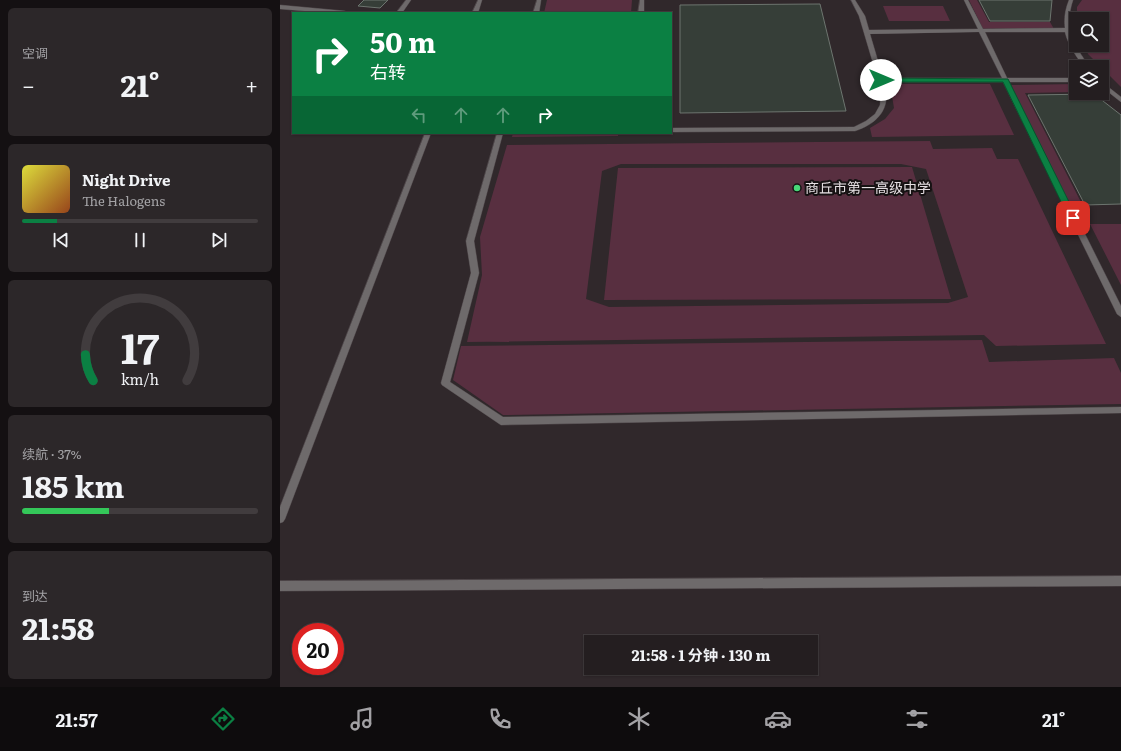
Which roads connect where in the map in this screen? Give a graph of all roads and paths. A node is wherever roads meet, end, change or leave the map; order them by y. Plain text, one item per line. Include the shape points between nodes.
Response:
1 (409, 0) edge
2 (480, 0) edge
3 (539, 0) edge
4 (642, 0) edge
5 (853, 0) edge
6 (966, 0) edge
7 (1072, 0) edge
8 (280, 7) edge
9 (334, 12) edge
10 (400, 12) edge
11 (474, 12) edge
12 (536, 12) edge
13 (641, 12) edge
14 (1067, 30) junction
15 (981, 31) junction
16 (866, 32) junction
17 (1081, 60) edge
18 (881, 80) junction
19 (1005, 80) junction
20 (1069, 80) edge
21 (1109, 90) edge
22 (1121, 100) edge
23 (672, 130) edge
24 (428, 134) edge
25 (500, 134) edge
26 (1121, 314) edge
27 (1121, 410) edge
28 (280, 519) edge
29 (1121, 581) edge
30 (280, 586) edge

1 - 10 street
2 - 11 street
3 - 12 street
4 - 13 street
5 - 16 street
6 - 15 street
7 - 14 street via 1067,9
8 - 9 street
14 - 15 street
14 - 17 street via 1076,54
15 - 16 street
15 - 19 street
16 - 18 street
18 - 19 street
18 - 23 street via 884,102 879,114 855,129
19 - 20 street
19 - 26 street
21 - 22 street
24 - 28 street
25 - 27 street via 470,241 475,273 445,383 501,421
29 - 30 street

